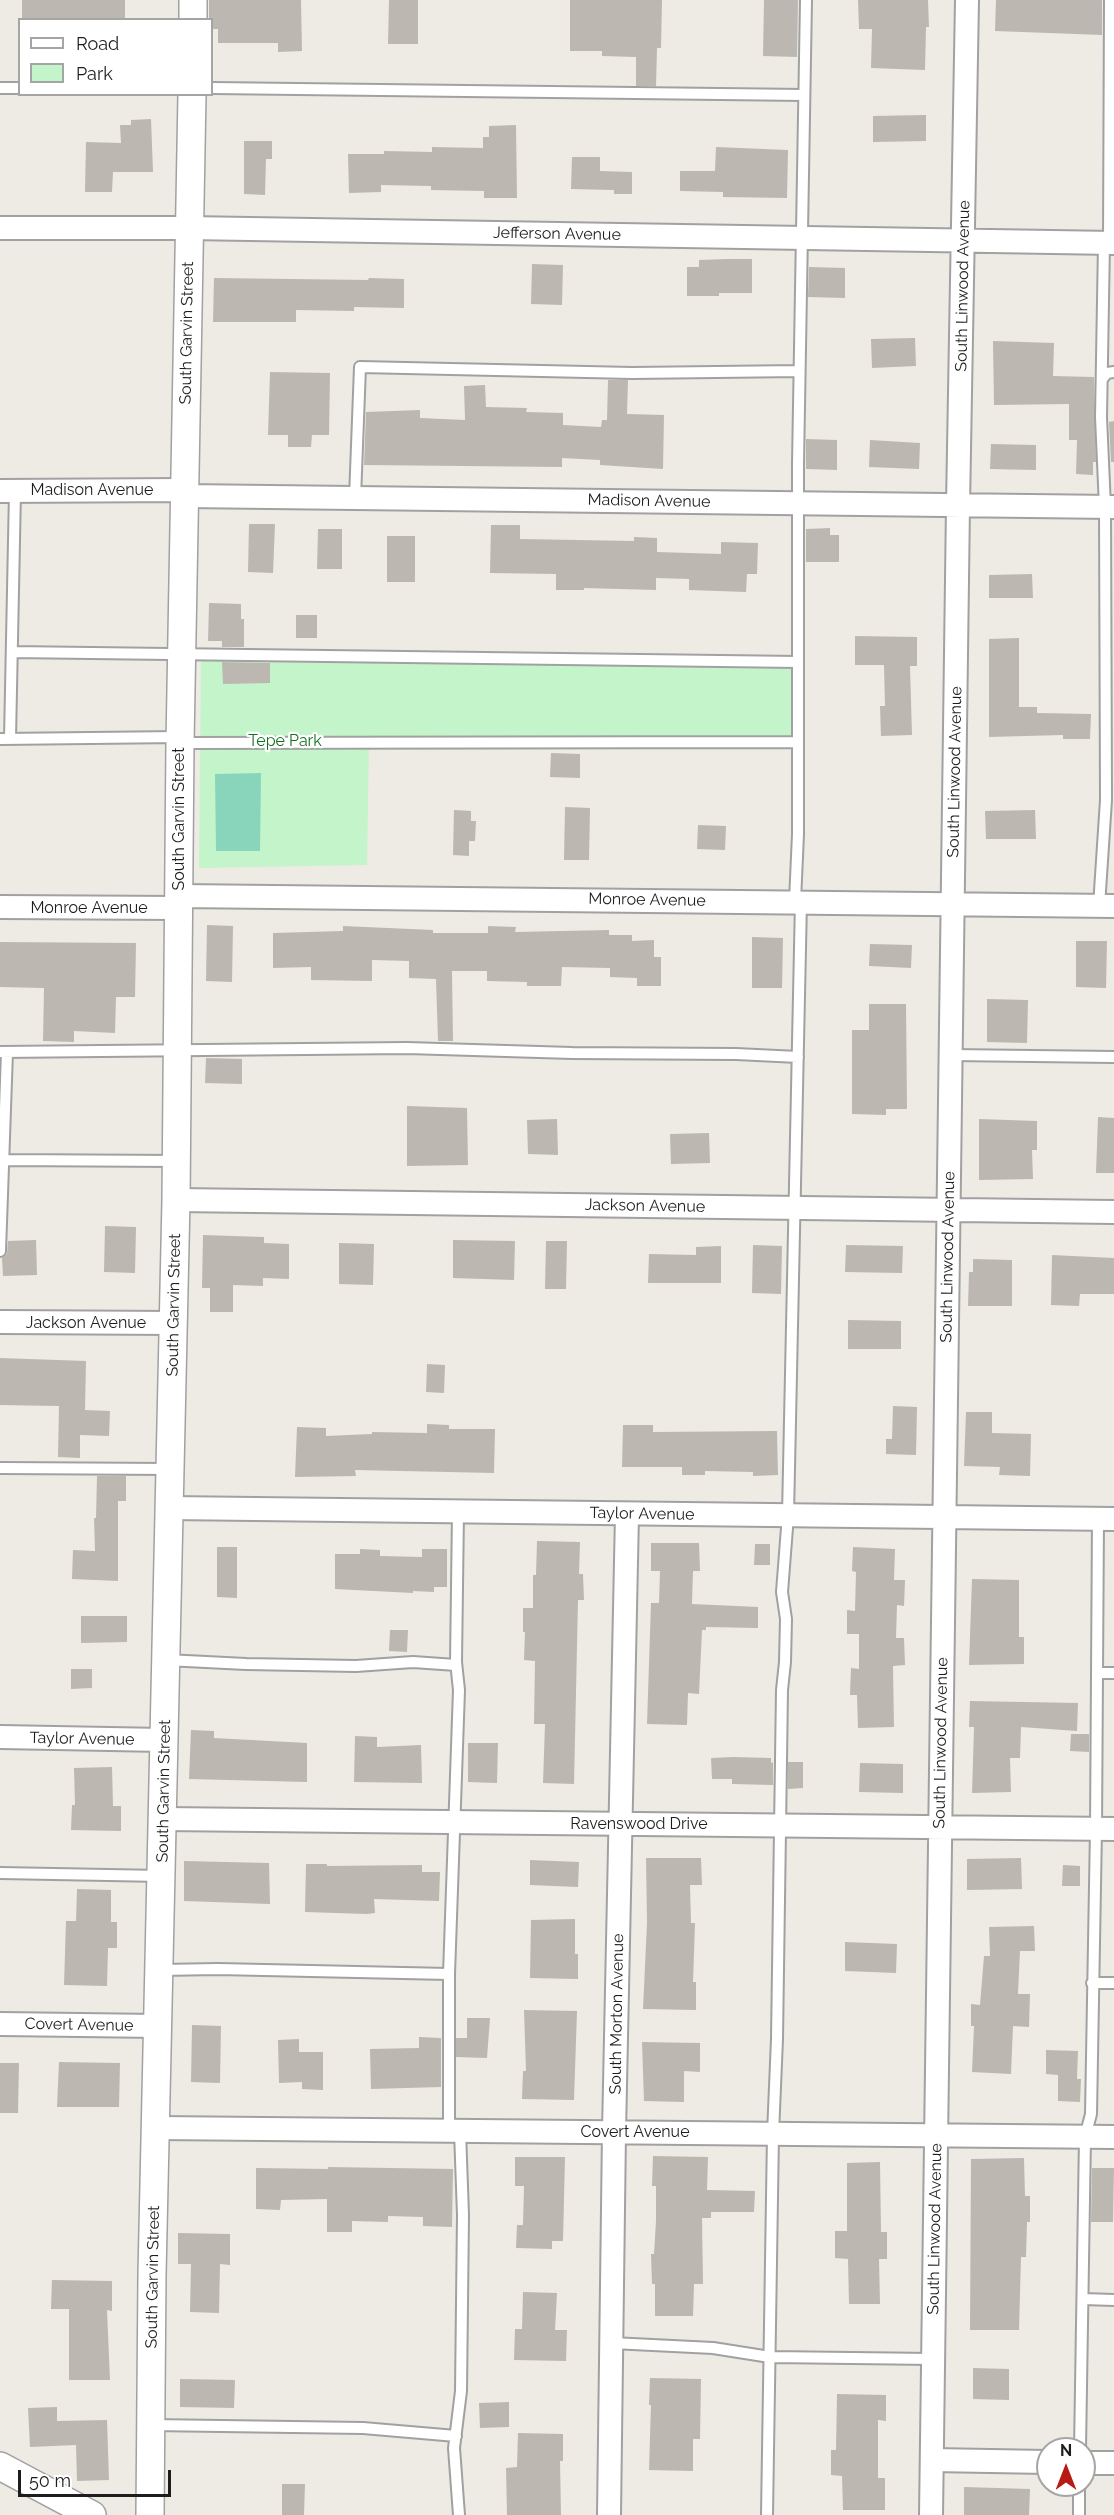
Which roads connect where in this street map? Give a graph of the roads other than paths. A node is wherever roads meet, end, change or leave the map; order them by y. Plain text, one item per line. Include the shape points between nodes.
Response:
1 (194, 0) edge
2 (806, 0) edge
3 (967, 0) edge
4 (1110, 0) edge
5 (193, 18) edge
6 (0, 88) edge
7 (18, 88) edge
8 (213, 88) edge
9 (804, 94) junction
10 (192, 96) edge
11 (0, 228) edge
12 (188, 228) junction
13 (801, 238) junction
14 (964, 241) junction
15 (1109, 243) edge
16 (799, 371) junction
17 (1114, 372) edge
18 (1102, 379) junction
19 (8, 491) edge
20 (185, 493) junction
21 (355, 498) junction
22 (798, 503) junction
23 (958, 505) junction
24 (1110, 507) edge
25 (1110, 639) edge
26 (12, 652) junction
27 (182, 654) junction
28 (798, 662) junction
29 (5, 739) edge
30 (180, 740) junction
31 (797, 742) junction
32 (1110, 754) edge
33 (798, 901) junction
34 (179, 902) junction
35 (953, 905) junction
36 (1107, 906) edge
37 (0, 907) edge
38 (3, 1052) edge
39 (179, 1052) junction
40 (951, 1055) junction
41 (798, 1057) junction
42 (1114, 1057) edge
43 (3, 1160) junction
44 (177, 1161) junction
45 (176, 1200) junction
46 (794, 1208) junction
47 (949, 1210) junction
48 (1114, 1212) edge
49 (0, 1251) edge
50 (0, 1322) edge
51 (173, 1323) junction
52 (0, 1468) edge
53 (170, 1469) junction
54 (169, 1508) junction
55 (458, 1512) junction
56 (627, 1514) junction
57 (788, 1515) junction
58 (945, 1517) junction
59 (1106, 1519) edge
60 (166, 1660) junction
61 (456, 1665) junction
62 (1098, 1673) junction
63 (1114, 1673) edge
64 (0, 1737) edge
65 (165, 1740) junction
66 (163, 1819) junction
67 (453, 1822) junction
68 (621, 1825) junction
69 (779, 1825) junction
70 (940, 1828) junction
71 (1105, 1829) edge
72 (0, 1873) edge
73 (162, 1876) junction
74 (160, 1970) junction
75 (449, 1974) junction
76 (1092, 1983) junction
77 (1114, 1983) edge
78 (0, 2024) edge
79 (159, 2026) junction
80 (157, 2128) junction
81 (455, 2131) junction
82 (614, 2132) junction
83 (773, 2134) junction
84 (937, 2135) junction
85 (1085, 2137) junction
86 (1114, 2137) edge
87 (1083, 2299) junction
88 (1114, 2300) edge
89 (612, 2343) junction
90 (770, 2357) junction
91 (933, 2359) junction
92 (151, 2425) junction
93 (456, 2436) junction
94 (1080, 2437) edge
95 (932, 2460) junction
96 (1036, 2462) edge
97 (1096, 2463) edge
98 (1114, 2463) edge
99 (0, 2466) edge
100 (1079, 2497) edge
101 (92, 2515) edge
102 (150, 2515) edge
103 (459, 2515) edge
104 (609, 2515) edge
105 (767, 2515) edge
106 (931, 2515) edge
107 (1079, 2515) edge

1 - 5 street
2 - 9 lane
3 - 14 street, South Linwood Avenue
4 - 15 lane
6 - 7 lane
8 - 9 lane
9 - 13 lane
10 - 12 street, South Garvin Street
11 - 12 street, Jefferson Avenue
12 - 13 street, Jefferson Avenue
12 - 20 street, South Garvin Street
13 - 14 street, Jefferson Avenue
13 - 16 lane
14 - 15 street, Jefferson Avenue
14 - 23 street, South Linwood Avenue
15 - 18 lane
16 - 21 lane via 632,373 360,368
16 - 22 lane
17 - 18 lane
18 - 24 lane via 1101,417
19 - 20 street, Madison Avenue
19 - 26 lane
20 - 21 street, Madison Avenue
20 - 27 street, South Garvin Street
21 - 22 street, Madison Avenue
22 - 23 street, Madison Avenue
22 - 28 lane
23 - 24 street, Madison Avenue
23 - 35 street, South Linwood Avenue
24 - 25 lane
25 - 32 lane
26 - 27 lane
26 - 29 lane
27 - 28 lane
27 - 30 street, South Garvin Street
28 - 31 lane
29 - 30 lane
30 - 31 lane
30 - 34 street, South Garvin Street
31 - 33 lane
32 - 36 lane via 1106,800
33 - 34 street, Monroe Avenue
33 - 35 street, Monroe Avenue
33 - 41 lane
34 - 37 street, Monroe Avenue
34 - 39 street, South Garvin Street
35 - 36 street, Monroe Avenue
35 - 40 street, South Linwood Avenue
38 - 39 lane
38 - 43 lane
39 - 41 lane via 407,1048
39 - 44 street, South Garvin Street
40 - 42 lane
40 - 47 street, South Linwood Avenue
41 - 46 lane
43 - 44 lane
43 - 49 lane
44 - 45 street, South Garvin Street
45 - 46 street, Jackson Avenue
45 - 51 street, South Garvin Street
46 - 47 street, Jackson Avenue
46 - 57 lane
47 - 48 street, Jackson Avenue
47 - 58 street, South Linwood Avenue
50 - 51 street, Jackson Avenue
51 - 53 street, South Garvin Street
52 - 53 lane
53 - 54 street, South Garvin Street
54 - 55 street, Taylor Avenue
54 - 60 street, South Garvin Street
55 - 56 street, Taylor Avenue
55 - 61 lane
56 - 57 street, Taylor Avenue
56 - 68 street, South Morton Avenue
57 - 58 street, Taylor Avenue
57 - 69 lane
58 - 59 street, Taylor Avenue
58 - 70 street, South Linwood Avenue
59 - 62 lane
60 - 61 lane
60 - 65 street, South Garvin Street
61 - 67 lane via 459,1690
62 - 63 lane
62 - 71 lane
64 - 65 street, Taylor Avenue
65 - 66 street, South Garvin Street
66 - 67 street, Ravenswood Drive
66 - 73 street, South Garvin Street
67 - 68 street, Ravenswood Drive
67 - 75 lane
68 - 69 street, Ravenswood Drive
68 - 82 street, South Morton Avenue
69 - 70 street, Ravenswood Drive
69 - 83 lane
70 - 71 street, Ravenswood Drive
70 - 84 street, South Linwood Avenue
71 - 76 lane
72 - 73 lane
73 - 74 street, South Garvin Street
74 - 75 lane
74 - 79 street, South Garvin Street
75 - 81 lane
76 - 77 lane
76 - 85 lane via 1091,2114
78 - 79 street, Covert Avenue
79 - 80 street, South Garvin Street
80 - 81 street, Covert Avenue
80 - 92 street, South Garvin Street
81 - 82 street, Covert Avenue
81 - 93 lane via 463,2215 461,2391
82 - 83 street, Covert Avenue
82 - 89 street, South Morton Avenue
83 - 84 street, Covert Avenue
83 - 90 lane
84 - 85 street, Covert Avenue
84 - 91 street, South Linwood Avenue
85 - 86 street, Covert Avenue
85 - 87 lane
87 - 88 lane
87 - 94 lane
89 - 90 lane via 713,2348
89 - 104 street, South Morton Avenue
90 - 91 lane
90 - 105 lane
91 - 95 street, South Linwood Avenue
92 - 93 lane via 363,2428
92 - 102 street, South Garvin Street
93 - 103 lane
95 - 96 street
95 - 106 street, South Linwood Avenue
97 - 98 street
99 - 101 street
100 - 107 lane

